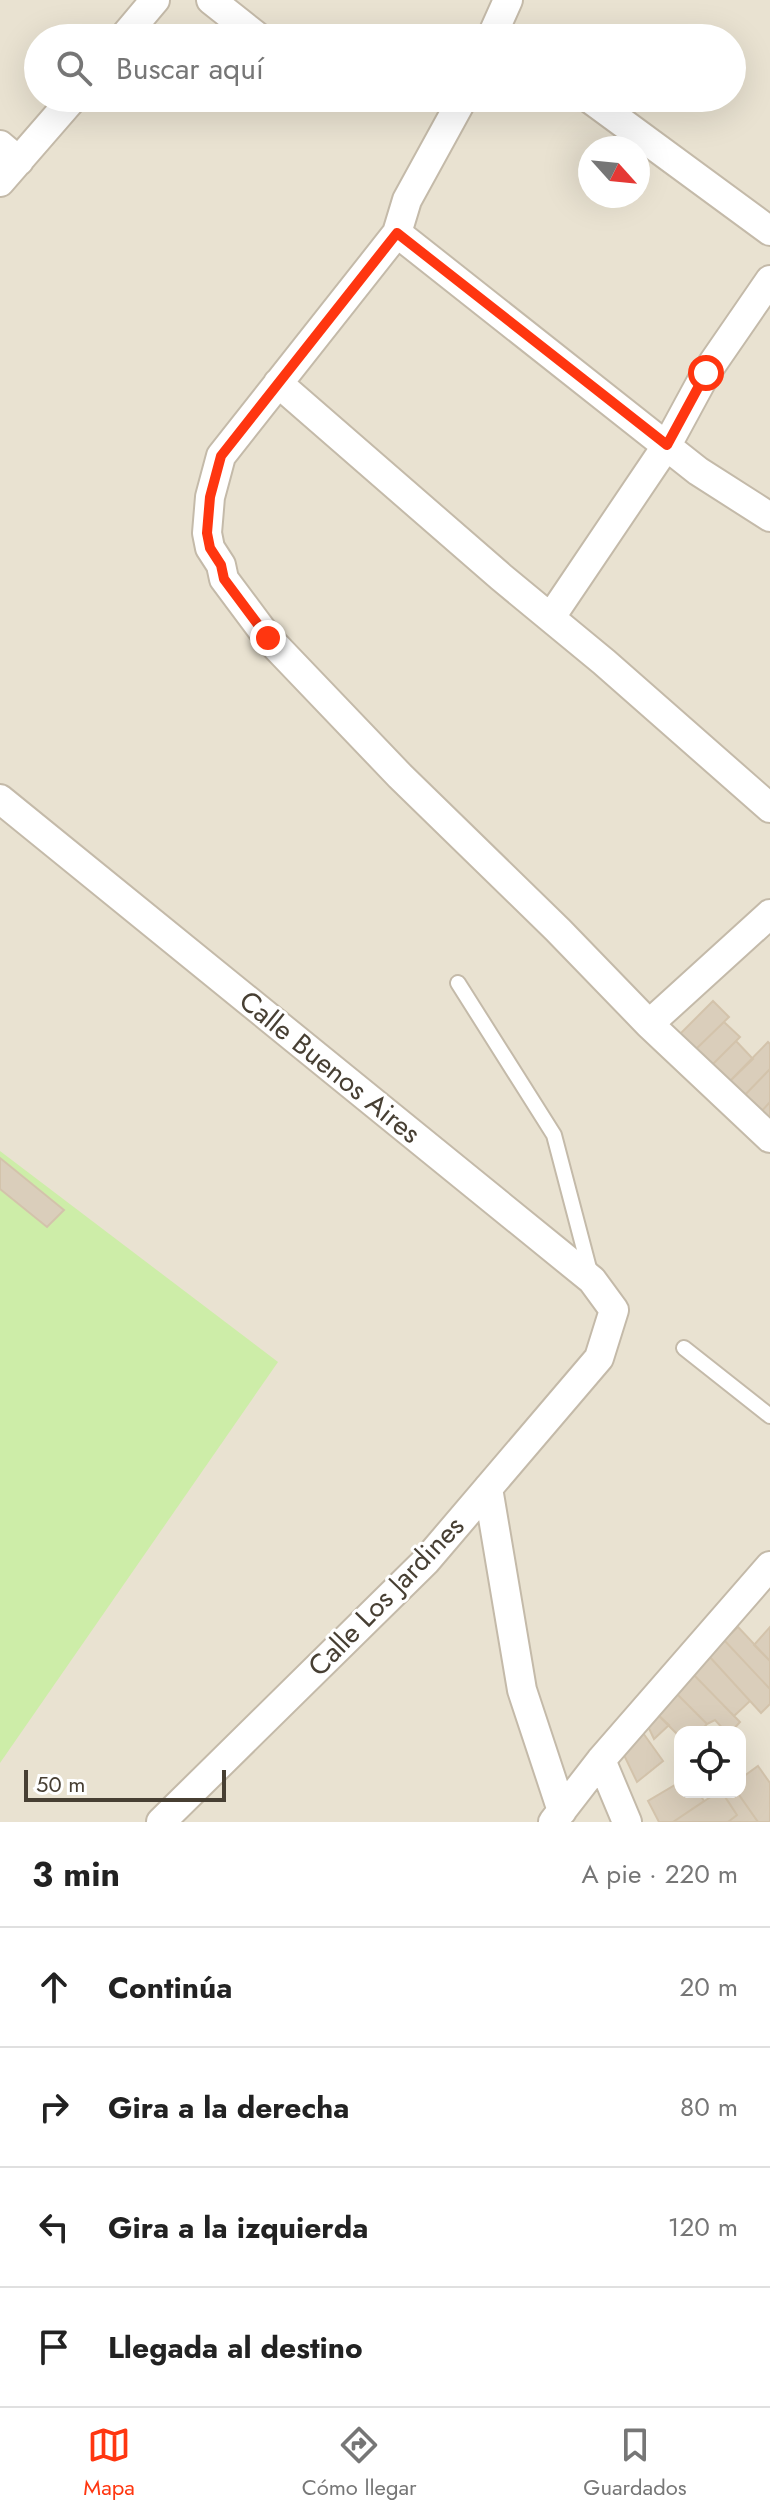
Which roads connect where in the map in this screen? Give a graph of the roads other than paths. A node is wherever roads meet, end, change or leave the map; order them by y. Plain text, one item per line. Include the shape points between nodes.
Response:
1 (155, 0) edge
2 (211, 0) edge
3 (508, 0) edge
4 (135, 24) edge
5 (241, 24) edge
6 (502, 24) edge
7 (59, 112) edge
8 (455, 112) edge
9 (608, 112) edge
10 (6, 163) edge
11 (770, 231) edge
12 (397, 233) junction
13 (770, 280) edge
14 (278, 383) junction
15 (667, 445) junction
16 (770, 517) edge
17 (551, 617) junction
18 (0, 799) edge
19 (770, 808) edge
20 (770, 914) edge
21 (458, 983) dead end
22 (649, 1024) junction
23 (770, 1138) edge
24 (592, 1280) junction
25 (684, 1348) dead end
26 (599, 1358) joint
27 (770, 1416) edge
28 (488, 1488) junction
29 (770, 1566) edge
30 (601, 1760) junction
31 (557, 1817) edge
32 (161, 1822) edge
33 (627, 1822) edge

1 - 4 street
2 - 5 street
3 - 6 street
7 - 10 street
8 - 12 street via 407,200
9 - 11 street
12 - 14 street
12 - 15 street
13 - 15 street via 706,373
14 - 17 street
14 - 22 street via 221,456 215,476 207,533 224,579 310,684
15 - 16 street
15 - 17 street
17 - 19 street
18 - 24 street, Calle Buenos Aires
20 - 22 street
21 - 24 lane via 554,1135
22 - 23 street
24 - 26 street, Calle Buenos Aires via 614,1310
25 - 27 lane
26 - 28 street, Calle Los Jardines
28 - 31 street via 522,1690
28 - 32 street, Calle Los Jardines via 426,1561
29 - 30 street
30 - 31 street
30 - 33 street

